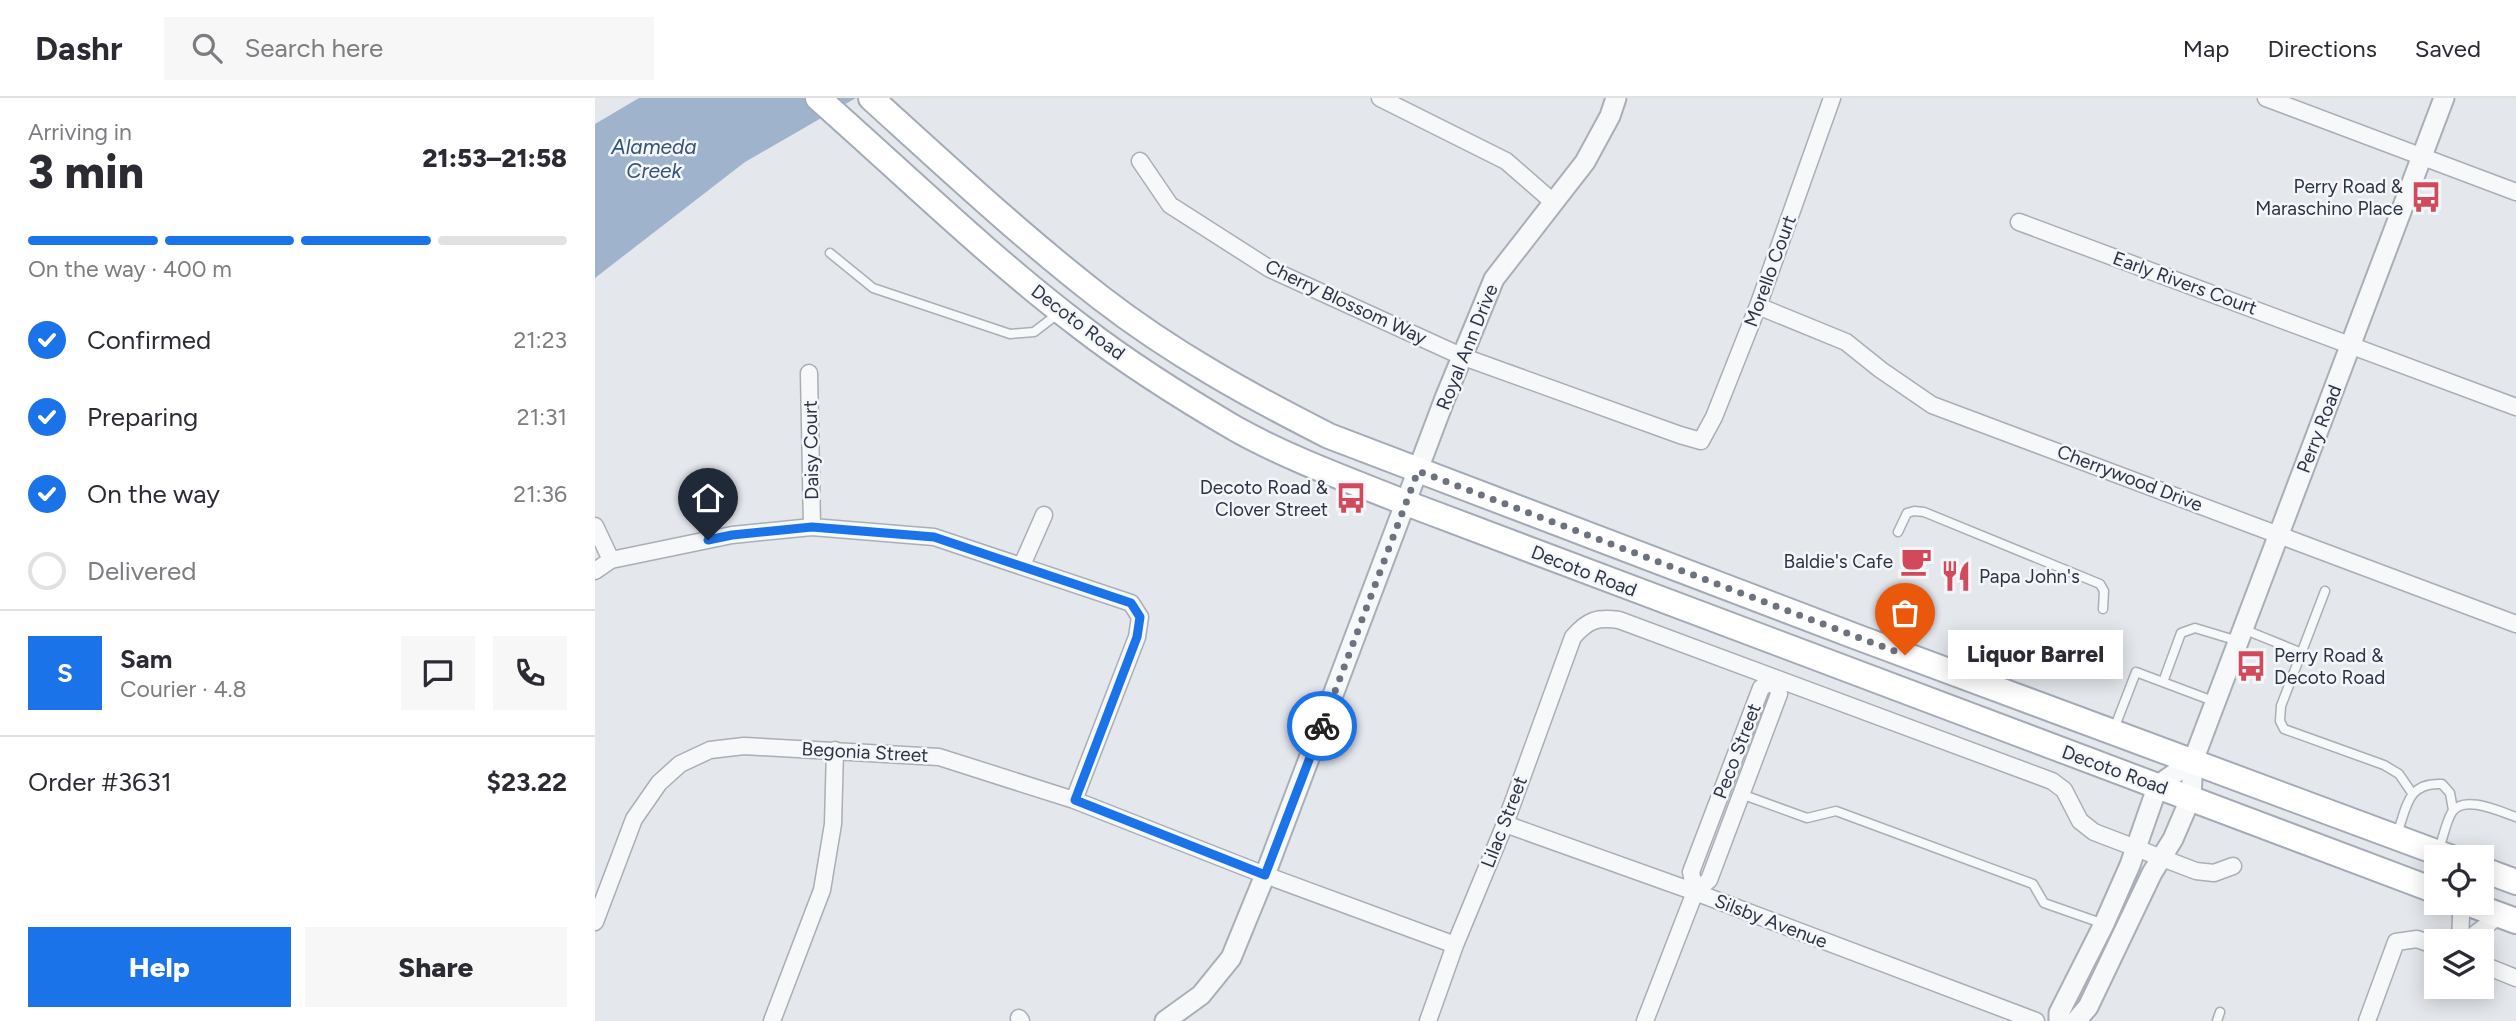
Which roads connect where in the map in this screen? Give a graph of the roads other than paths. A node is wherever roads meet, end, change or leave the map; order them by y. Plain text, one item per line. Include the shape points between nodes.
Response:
1 (818, 98) edge
2 (871, 98) edge
3 (1380, 98) edge
4 (1616, 98) edge
5 (1832, 98) edge
6 (2266, 98) edge
7 (2444, 98) edge
8 (2422, 156) junction
9 (1140, 160) dead end
10 (2516, 192) edge
11 (1553, 202) junction
12 (2019, 222) dead end
13 (830, 253) dead end
14 (1758, 306) junction
15 (1062, 311) junction
16 (2351, 344) junction
17 (1461, 356) junction
18 (809, 373) dead end
19 (2516, 407) edge
20 (1702, 441) joint
21 (1418, 471) junction
22 (1406, 503) junction
23 (1044, 515) dead end
24 (595, 526) edge
25 (812, 527) junction
26 (1898, 532) dead end
27 (2279, 534) junction
28 (611, 560) junction
29 (1022, 565) junction
30 (595, 571) edge
31 (2325, 591) dead end
32 (2103, 609) dead end
33 (1584, 624) joint
34 (2516, 624) edge
35 (2240, 635) junction
36 (2302, 653) junction
37 (1775, 678) junction
38 (2163, 682) junction
39 (2216, 702) junction
40 (2113, 732) junction
41 (835, 750) junction
42 (2193, 761) junction
43 (2158, 785) junction
44 (2412, 793) junction
45 (1741, 794) junction
46 (2191, 797) junction
47 (1075, 800) junction
48 (2453, 810) junction
49 (2516, 817) edge
50 (1505, 824) junction
51 (2396, 836) junction
52 (2447, 845) edge
53 (2424, 847) edge
54 (2136, 848) junction
55 (2161, 858) junction
56 (2233, 866) dead end
57 (2494, 874) edge
58 (1265, 875) junction
59 (2516, 882) edge
60 (2424, 886) edge
61 (1695, 892) junction
62 (2508, 918) edge
63 (595, 922) edge
64 (2104, 924) junction
65 (2485, 929) edge
66 (2424, 942) edge
67 (1455, 945) junction
68 (2494, 969) edge
69 (2516, 978) edge
70 (772, 1021) edge
71 (1165, 1021) edge
72 (1428, 1021) edge
73 (1645, 1021) edge
74 (2036, 1021) edge
75 (2059, 1021) edge
76 (2076, 1021) edge
77 (2367, 1021) edge

1 - 15 main road, Decoto Road
2 - 21 main road, Decoto Road via 1030,239 1174,350 1255,399 1329,436
3 - 11 street via 1506,161
4 - 11 street, Royal Ann Drive via 1585,162
5 - 14 street, Morello Court
6 - 8 street
7 - 8 street, Perry Road
8 - 10 street
8 - 16 street, Perry Road
9 - 17 street, Cherry Blossom Way via 1170,205 1270,269
11 - 17 street, Royal Ann Drive via 1494,279
12 - 16 street, Early Rivers Court
13 - 15 lane via 873,288 1010,334 1034,332
14 - 20 street, Morello Court
14 - 27 street, Cherrywood Drive via 1846,342 1932,405
15 - 22 main road, Decoto Road via 1159,381 1239,430
16 - 19 street, Early Rivers Court
16 - 27 street, Perry Road
17 - 20 street, Cherry Blossom Way
17 - 21 street, Royal Ann Drive
18 - 25 street, Daisy Court
21 - 22 street, Royal Ann Drive
21 - 40 main road, Decoto Road
22 - 43 main road, Decoto Road
22 - 58 street, Royal Ann Drive
23 - 29 street
24 - 28 street
25 - 28 street via 732,535
25 - 29 street via 934,537
26 - 32 lane via 1907,513 1924,512 2100,584
27 - 34 street, Cherrywood Drive
27 - 35 street, Perry Road
28 - 30 street
29 - 47 street via 1131,603 1140,617 1137,637
31 - 36 lane
33 - 37 street, Decoto Road via 1598,618 1619,620
33 - 50 street, Lilac Street via 1573,637
35 - 36 lane
35 - 38 lane via 2195,628 2181,633
35 - 39 street, Perry Road
36 - 44 lane via 2281,706 2284,729 2384,765 2399,774
37 - 45 street, Peco Street via 1779,694
37 - 54 street, Decoto Road via 2052,781 2064,790 2080,821 2094,832
37 - 61 street, Peco Street via 1761,688 1691,872
38 - 39 lane
38 - 40 lane via 2136,672
39 - 42 street, Perry Road
40 - 42 main road, Decoto Road
41 - 47 street, Begonia Street via 939,757
41 - 63 street, Begonia Street via 744,746 710,750 680,764 659,783 634,819
41 - 70 street via 833,824 822,890
42 - 43 street
42 - 46 street, Perry Road
42 - 51 main road, Decoto Road
43 - 46 main road, Decoto Road
43 - 54 street
44 - 48 lane via 2429,783 2442,784 2450,793
44 - 51 lane
45 - 61 street, Peco Street via 1709,880
45 - 64 lane via 1807,818 1836,811 2033,884 2044,903
46 - 55 street, Perry Road
46 - 60 main road, Decoto Road
47 - 58 street, Begonia Street
48 - 49 lane via 2476,804
48 - 52 lane
50 - 61 street, Silsby Avenue
50 - 67 street, Lilac Street
51 - 53 main road, Decoto Road
54 - 55 street, Decoto Road
54 - 64 street
55 - 56 street, Decoto Road via 2214,873
55 - 76 street, Perry Road via 2088,1007
57 - 59 main road
58 - 67 street, Begonia Street
58 - 71 street, Royal Ann Drive via 1231,958 1201,995
61 - 73 street, Peco Street
61 - 74 street, Silsby Avenue
62 - 65 street
64 - 75 street
66 - 77 street via 2396,942
67 - 72 street, Lilac Street
68 - 69 street

